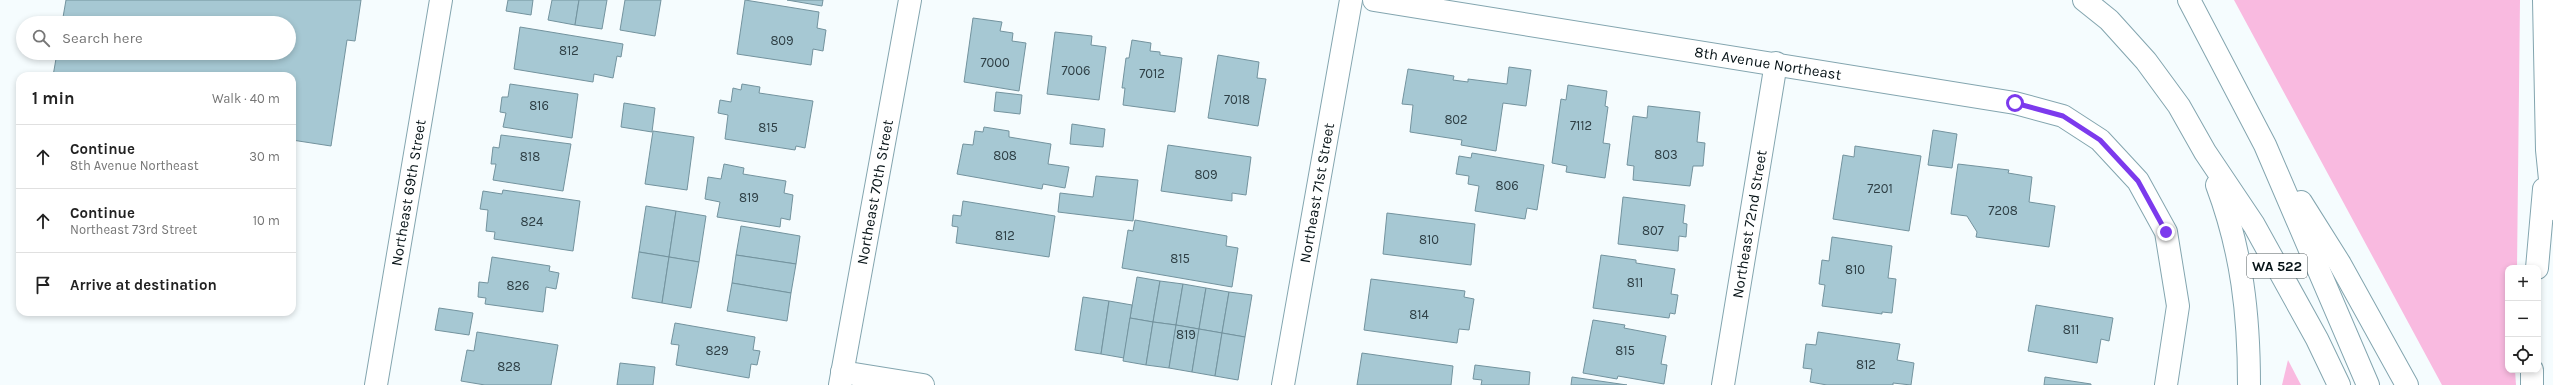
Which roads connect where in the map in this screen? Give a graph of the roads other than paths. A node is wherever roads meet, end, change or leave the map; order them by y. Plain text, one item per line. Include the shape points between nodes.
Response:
1 (441, 0) edge
2 (910, 0) edge
3 (1351, 0) edge
4 (1374, 0) edge
5 (2084, 0) edge
6 (2189, 0) edge
7 (2544, 0) edge
8 (1776, 63) junction
9 (2265, 145) junction
10 (2547, 150) junction
11 (2205, 152) junction
12 (2553, 209) edge
13 (2537, 265) edge
14 (2532, 373) edge
15 (841, 379) edge
16 (376, 385) edge
17 (923, 385) edge
18 (1283, 385) edge
19 (1723, 385) edge
20 (2166, 385) edge
21 (2249, 385) edge
22 (2339, 385) edge
23 (2368, 385) edge
24 (2407, 385) edge
25 (2532, 385) edge

1 - 16 main road, Northeast 69th Street
2 - 15 main road, Northeast 70th Street
3 - 18 main road, Northeast 71st Street
4 - 8 main road, 8th Avenue Northeast
5 - 11 main road, WA 522 via 2109,20 2146,61 2179,106
6 - 9 main road
7 - 10 main road
8 - 19 main road, Northeast 72nd Street
8 - 20 main road, 8th Avenue Northeast via 2015,103 2063,116 2100,140 2138,181 2166,232 2178,306
9 - 23 main road
9 - 24 main road via 2340,264
10 - 12 main road
10 - 13 main road
11 - 21 main road via 2227,211 2242,268 2249,327
11 - 22 main road, WA 522 via 2254,225 2317,339
14 - 25 main road
15 - 17 main road

